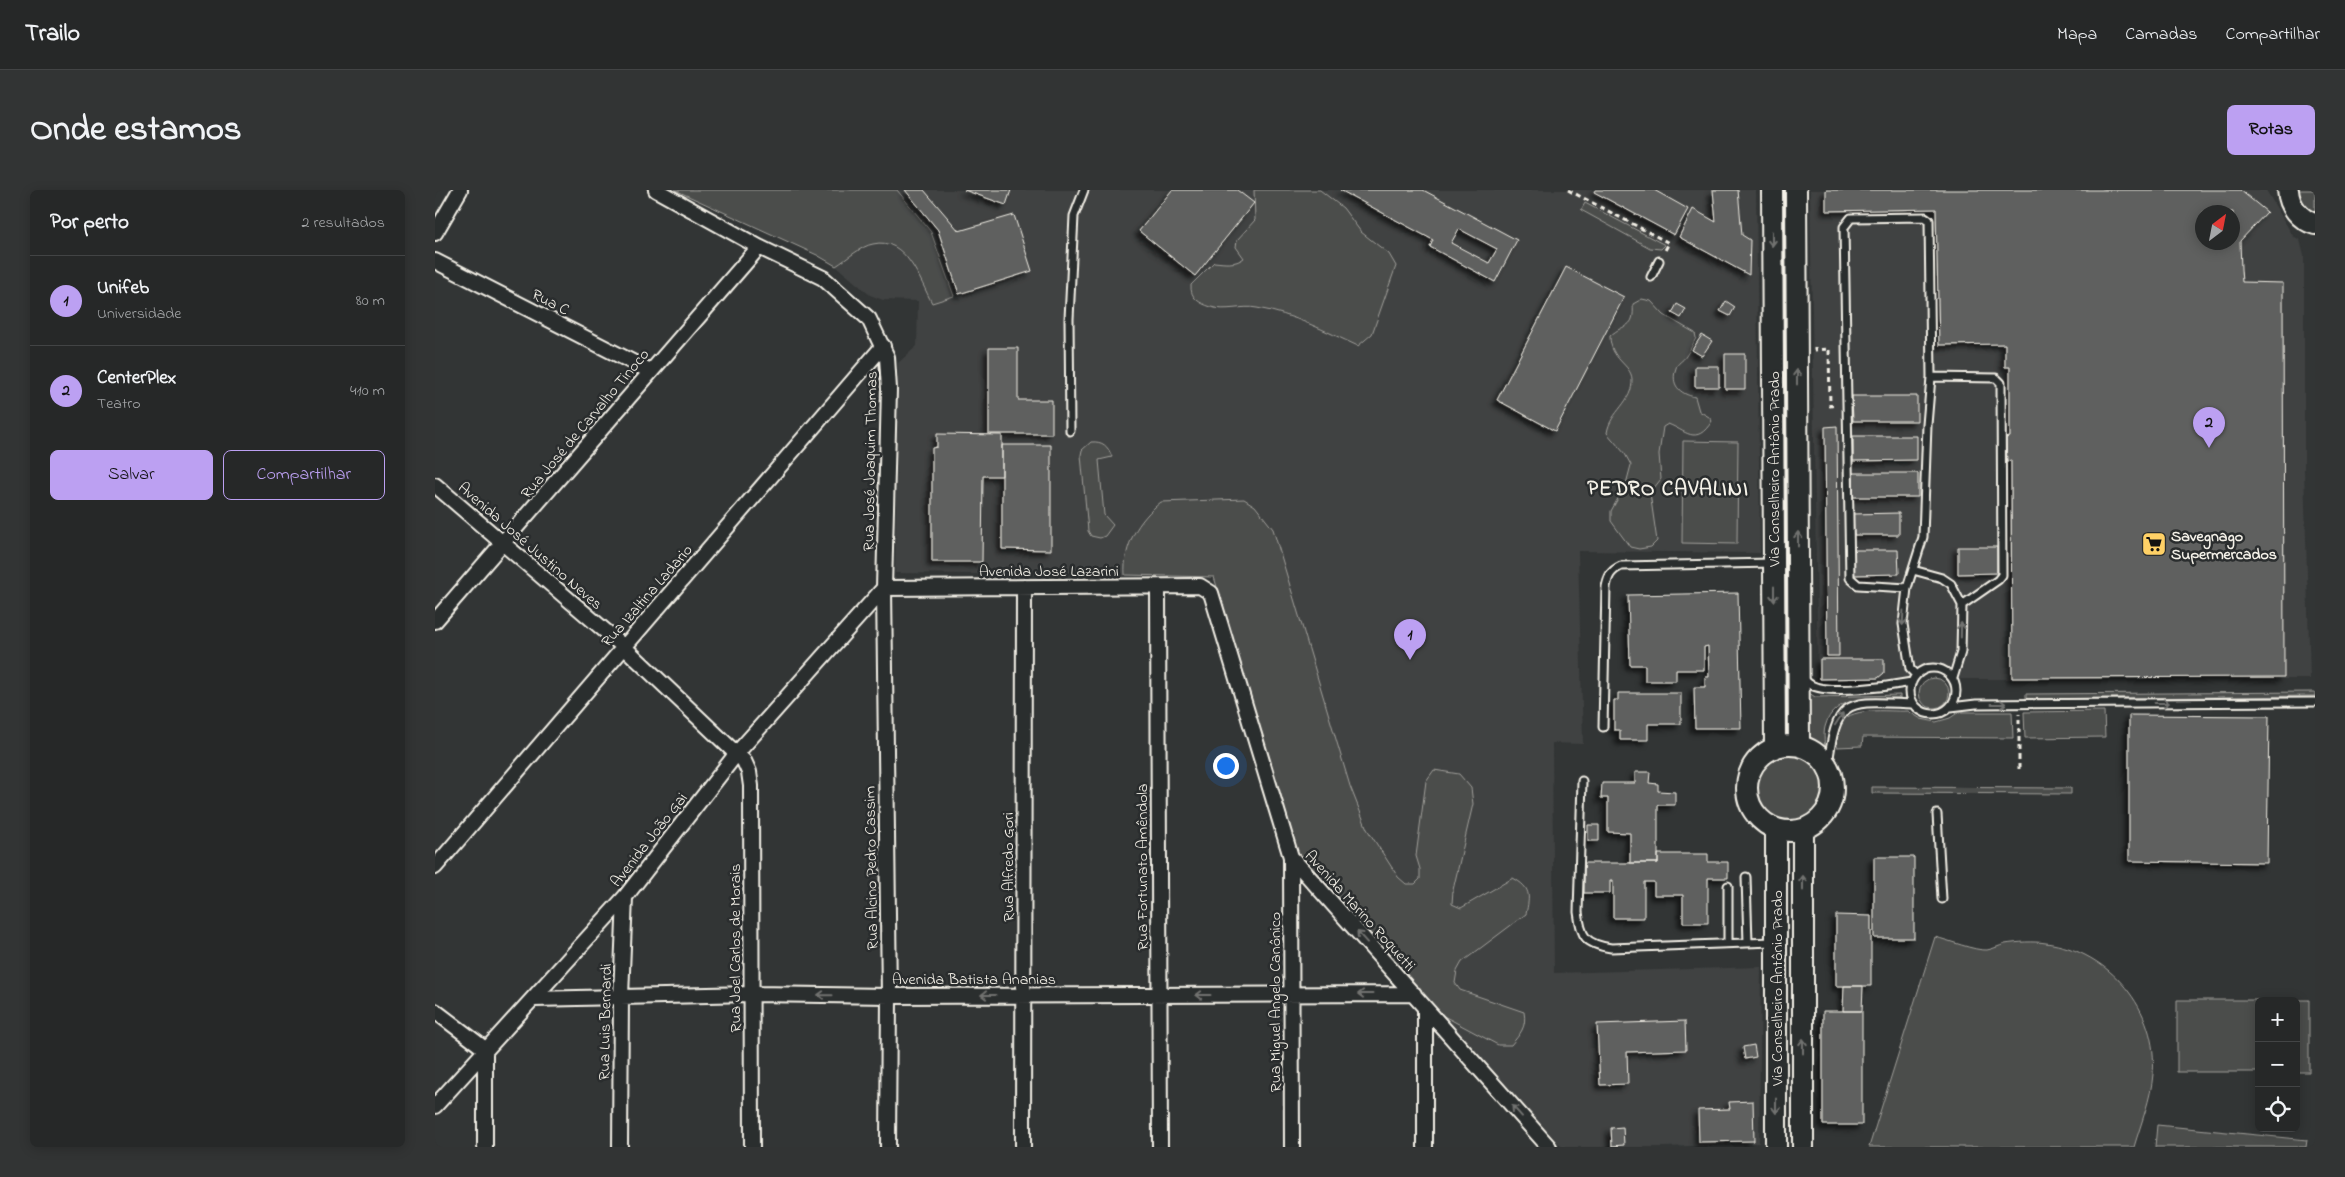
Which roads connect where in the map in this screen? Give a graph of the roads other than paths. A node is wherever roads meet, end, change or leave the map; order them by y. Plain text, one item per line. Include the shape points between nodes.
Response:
1 (461, 190) edge
2 (656, 190) edge
3 (1084, 190) edge
4 (1772, 190) edge
5 (1796, 190) edge
6 (2288, 190) edge
7 (2315, 224) edge
8 (435, 233) edge
9 (759, 247) junction
10 (435, 261) edge
11 (1659, 261) road end
12 (1651, 277) dead end
13 (883, 346) junction
14 (650, 371) junction
15 (1931, 377) junction
16 (1070, 430) dead end
17 (435, 486) edge
18 (503, 544) junction
19 (1774, 563) junction
20 (1913, 570) junction
21 (1024, 587) junction
22 (884, 588) junction
23 (1158, 588) junction
24 (1907, 588) junction
25 (1211, 593) joint
26 (1962, 605) junction
27 (435, 621) edge
28 (624, 647) junction
29 (1799, 674) junction
30 (1914, 678) junction
31 (1953, 678) junction
32 (2315, 702) edge
33 (1914, 704) junction
34 (1951, 707) junction
35 (1603, 727) dead end
36 (1799, 745) junction
37 (1775, 747) junction
38 (737, 753) junction
39 (1828, 766) junction
40 (1582, 781) dead end
41 (1937, 814) dead end
42 (1776, 829) junction
43 (1803, 830) junction
44 (1291, 857) junction
45 (435, 867) edge
46 (1746, 877) dead end
47 (1728, 886) dead end
48 (625, 897) junction
49 (1942, 899) dead end
50 (1748, 942) junction
51 (1776, 942) junction
52 (1728, 943) junction
53 (751, 994) junction
54 (1291, 994) junction
55 (1414, 994) junction
56 (1024, 995) junction
57 (1159, 995) junction
58 (621, 996) junction
59 (889, 996) junction
60 (534, 999) junction
61 (1425, 1009) junction
62 (435, 1010) edge
63 (485, 1049) junction
64 (435, 1106) edge
65 (485, 1147) edge
66 (620, 1147) edge
67 (752, 1147) edge
68 (888, 1147) edge
69 (1023, 1147) edge
70 (1160, 1147) edge
71 (1292, 1147) edge
72 (1425, 1147) edge
73 (1549, 1147) edge
74 (1776, 1147) edge
75 (1803, 1147) edge

1 - 8 street
2 - 9 street, Rua José Joaquim Thomas
3 - 16 lane via 1074,216 1069,319
4 -> 19 main road, Via Conselheiro Antônio Prado
29 -> 5 main road, Via Conselheiro Antônio Prado
6 - 7 main road via 2295,212
9 - 13 street, Rua José Joaquim Thomas via 823,278 869,319
9 - 14 street, Rua José de Carvalho Tinoco
10 - 14 street, Rua C
11 - 12 lane
13 - 22 street, Rua José Joaquim Thomas via 889,389
13 - 28 street, Rua Izaltina Ladario
14 - 18 street, Rua José de Carvalho Tinoco
15 - 20 lane via 1923,537
15 - 24 lane via 1929,220 1925,217 1851,218 1844,227 1850,578 1858,585
15 - 26 lane via 1996,378 2001,383 2002,575
17 - 18 street, Avenida José Justino Neves
18 - 27 street, Rua José de Carvalho Tinoco
18 - 28 street, Avenida José Justino Neves
19 - 35 lane via 1621,566 1615,569 1606,587
19 -> 37 main road, Via Conselheiro Antônio Prado
20 - 24 lane
20 - 26 lane via 1942,578 1957,592
21 - 22 street, Avenida José Lazarini
21 - 23 street, Avenida José Lazarini
21 - 56 street, Rua Alfredo Gori
22 - 38 street, Avenida João Gai
22 - 59 street, Rua Alcino Pedro Cassim
23 - 25 street, Avenida José Lazarini via 1200,586
23 - 57 street, Rua Fortunato Amêndola
24 -> 30 lane via 1903,624
25 - 44 street, Avenida Marino Roquetti
31 -> 26 lane via 1961,652
28 - 38 street, Avenida José Justino Neves
28 - 45 street, Rua Izaltina Ladario
29 - 30 lane via 1810,685 1825,689 1882,687
29 - 36 main road, Via Conselheiro Antônio Prado
30 - 31 lane via 1933,667 1950,673
30 - 33 lane via 1910,693
31 - 34 lane via 1957,692
34 -> 32 lane via 1976,704
33 - 34 lane via 1922,712 1930,714
39 -> 33 lane via 1833,729 1837,719 1852,706 1861,702
36 - 37 main road
36 - 39 main road
37 - 42 main road via 1754,763 1748,775 1747,788 1755,813
38 - 48 street, Avenida João Gai
38 - 53 street, Rua Joel Carlos de Morais via 749,772 751,786
39 - 43 main road via 1834,784 1833,798 1828,810 1813,826
40 - 52 lane via 1578,912 1581,933 1585,938 1611,948
41 - 49 lane
42 - 43 main road via 1789,832
42 - 51 main road, Via Conselheiro Antônio Prado
75 -> 43 main road, Via Conselheiro Antônio Prado
44 - 54 street, Rua Miguel Angelo Canônico
55 -> 44 street, Avenida Marino Roquetti
46 - 50 lane
47 - 52 lane
48 - 58 street, Rua Luis Bernardi
48 - 60 street, Avenida João Gai
50 - 51 lane
50 - 52 lane
51 -> 74 main road, Via Conselheiro Antônio Prado
53 - 58 street, Avenida Batista Ananias
59 -> 53 street, Avenida Batista Ananias
53 - 67 street, Rua Joel Carlos de Morais
55 -> 54 street, Avenida Batista Ananias
54 -> 57 street, Avenida Batista Ananias
54 - 71 street, Rua Miguel Angelo Canônico
55 - 61 street, Avenida Marino Roquetti
56 - 57 street, Avenida Batista Ananias
56 -> 59 street, Avenida Batista Ananias
56 - 69 street, Rua Alfredo Gori
57 - 70 street, Rua Fortunato Amêndola
58 - 60 street, Avenida Batista Ananias
58 - 66 street, Rua Luis Bernardi
59 - 68 street, Rua Alcino Pedro Cassim
60 - 63 street, Avenida João Gai
61 - 72 street
73 -> 61 street, Avenida Marino Roquetti
62 - 63 street
63 - 64 street, Avenida João Gai
63 - 65 street

